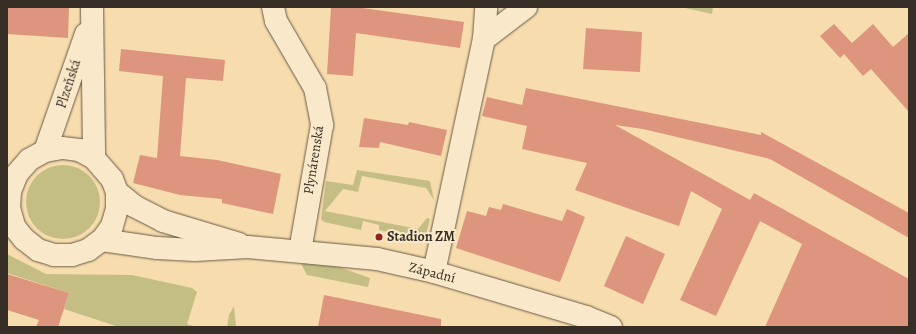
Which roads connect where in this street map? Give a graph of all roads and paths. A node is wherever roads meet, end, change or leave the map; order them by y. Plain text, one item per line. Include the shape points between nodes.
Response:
1 (273, 7) edge
2 (486, 7) edge
3 (526, 7) edge
4 (92, 12) edge
5 (484, 39) junction
6 (45, 151) junction
7 (94, 158) junction
8 (16, 167) edge
9 (117, 192) junction
10 (11, 222) edge
11 (102, 240) junction
12 (248, 246) junction
13 (300, 251) junction
14 (434, 272) junction
15 (611, 327) edge

1 - 13 street, Plynárenská via 276,21 315,88 322,125
2 - 5 street
3 - 5 street
4 - 6 street, Plzeňská
4 - 7 street, Plzeňská
5 - 14 street
6 - 7 street, Západní via 74,149
6 - 8 street, Západní
7 - 9 street, Západní via 109,173
8 - 10 street, Západní via 17,174 10,191
9 - 11 street, Západní via 117,210 112,226
9 - 12 street, Západní via 134,206 163,221
10 - 11 street, Západní via 24,239 38,250 54,255 72,255 88,250
11 - 12 street, Západní via 195,250
12 - 13 street, Západní
13 - 14 street, Západní via 377,259
14 - 15 street, Západní via 586,317

